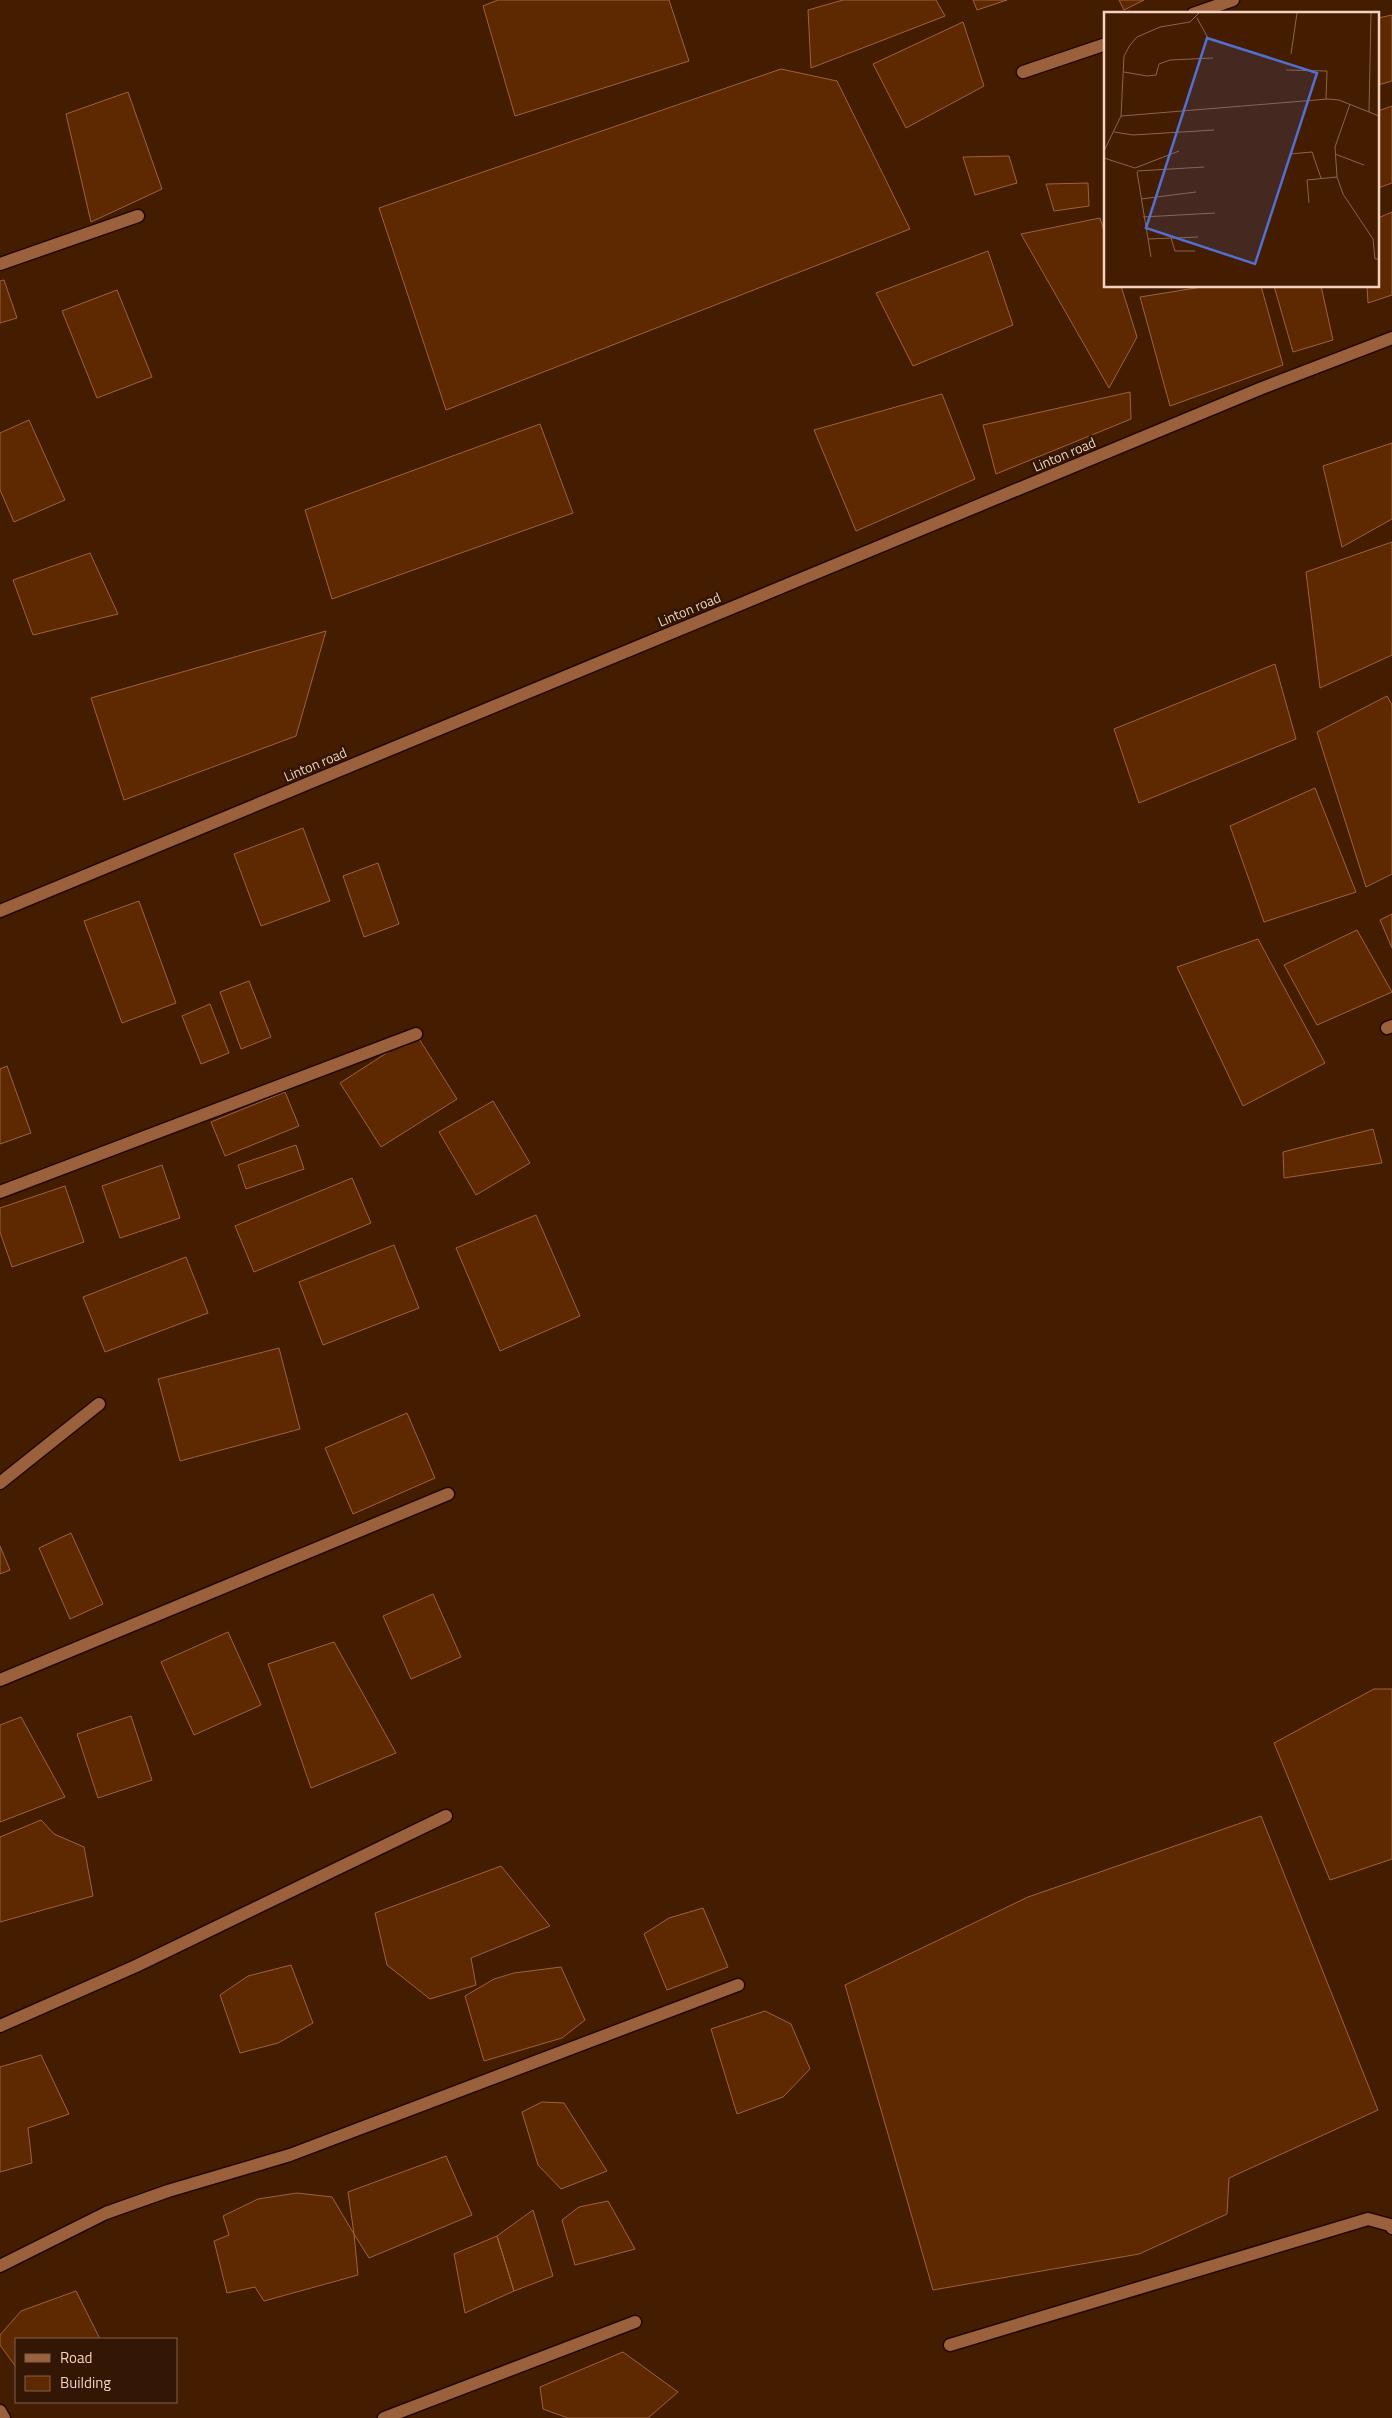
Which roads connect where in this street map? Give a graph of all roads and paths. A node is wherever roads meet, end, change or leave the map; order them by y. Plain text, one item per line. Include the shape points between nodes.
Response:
1 (1233, 0) edge
2 (1199, 12) edge
3 (1104, 45) edge
4 (1023, 72) dead end
5 (138, 216) dead end
6 (0, 264) edge
7 (1392, 338) edge
8 (0, 911) edge
9 (416, 1034) dead end
10 (0, 1192) edge
11 (99, 1404) dead end
12 (0, 1483) edge
13 (448, 1494) dead end
14 (0, 1680) edge
15 (446, 1816) dead end
16 (738, 1985) dead end
17 (0, 2026) edge
18 (1392, 2228) edge
19 (0, 2266) edge
20 (635, 2322) dead end
21 (950, 2345) dead end
22 (0, 2410) edge
23 (4, 2418) edge
24 (384, 2418) edge

1 - 2 street
3 - 4 street
5 - 6 street
7 - 8 street, Linton road via 1252,391
9 - 10 street
11 - 12 street
13 - 14 street
15 - 17 street via 136,1966
16 - 19 street via 290,2156 168,2191 106,2213
18 - 21 street via 1368,2219
20 - 24 street
22 - 23 street

